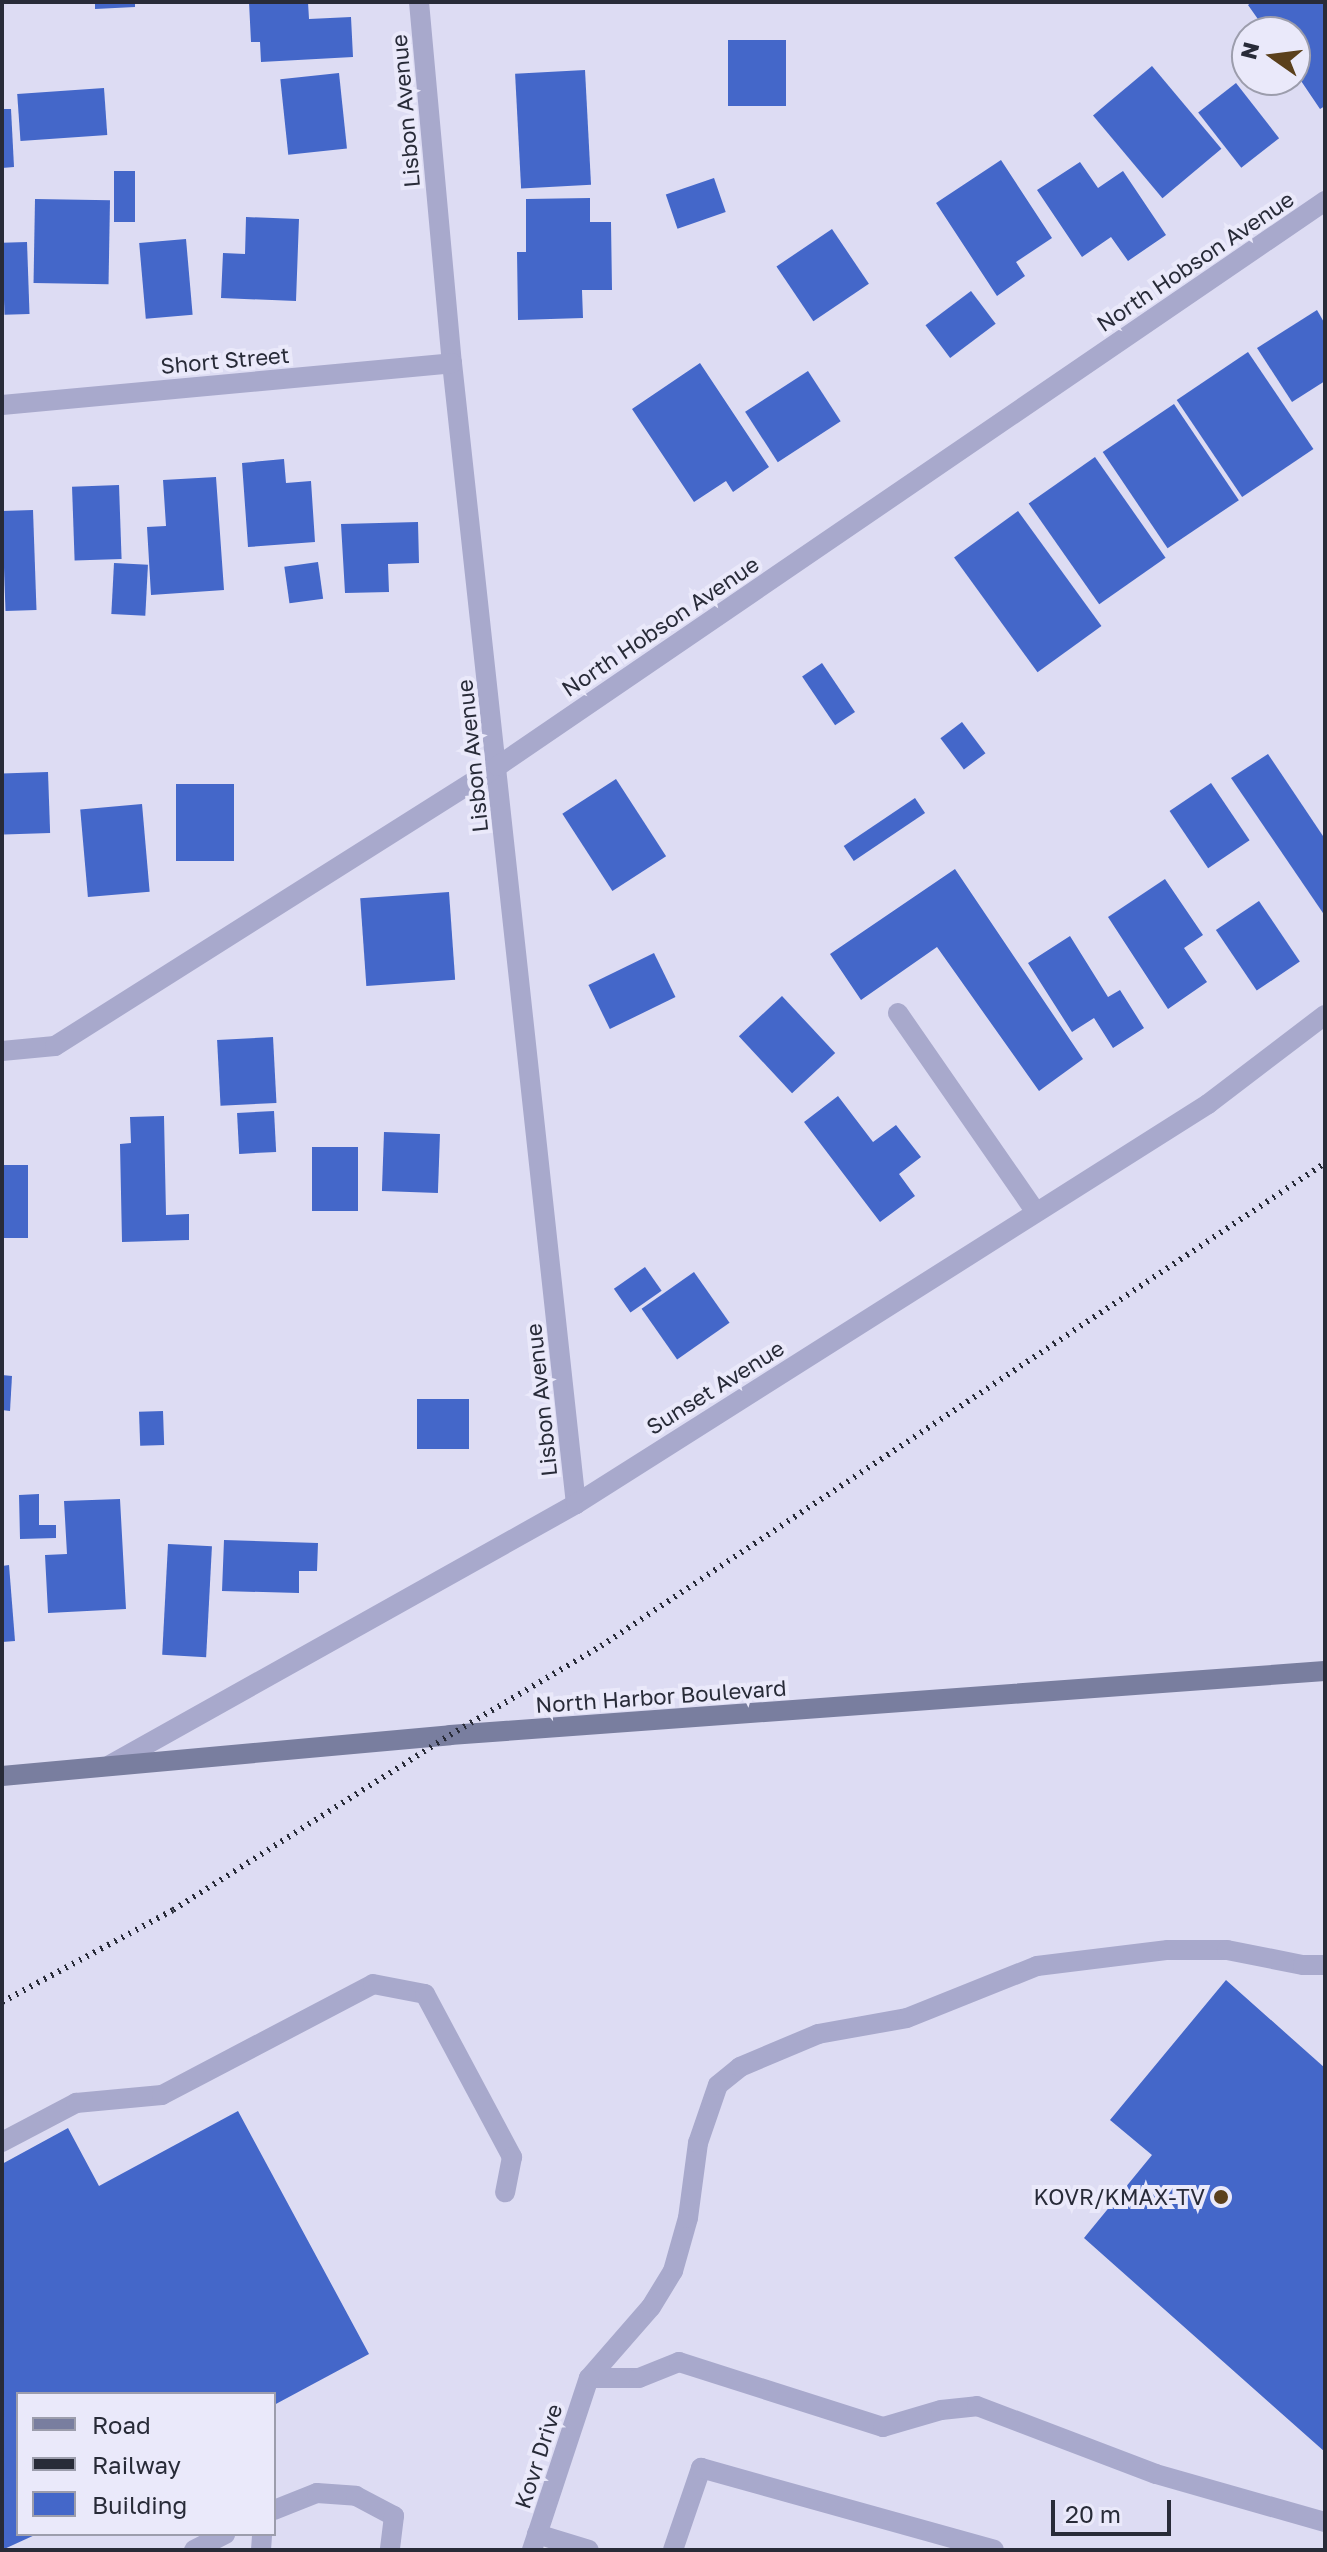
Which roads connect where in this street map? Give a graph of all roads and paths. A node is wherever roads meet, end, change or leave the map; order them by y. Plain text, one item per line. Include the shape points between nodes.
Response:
1 (419, 2) edge
2 (1325, 201) edge
3 (452, 363) junction
4 (2, 405) edge
5 (498, 766) junction
6 (898, 1013) dead end
7 (1325, 1015) edge
8 (2, 1051) edge
9 (1036, 1212) junction
10 (576, 1504) junction
11 (1325, 1671) edge
12 (110, 1765) junction
13 (2, 1776) edge
14 (1325, 1965) edge
15 (2, 2142) edge
16 (505, 2192) dead end
17 (589, 2378) junction
18 (276, 2509) edge
19 (1325, 2522) edge
20 (221, 2536) edge
21 (534, 2542) edge
22 (194, 2550) edge
23 (390, 2550) edge
24 (589, 2550) edge
25 (673, 2550) edge
26 (994, 2550) edge

1 - 3 street, Lisbon Avenue
2 - 5 street, North Hobson Avenue
3 - 4 street, Short Street
3 - 5 street, Lisbon Avenue
5 - 8 street, North Hobson Avenue via 55,1046
5 - 10 street, Lisbon Avenue
6 - 9 street
7 - 9 street, Sunset Avenue via 1208,1104
9 - 10 street, Sunset Avenue
10 - 12 street, Sunset Avenue
11 - 12 main road, North Harbor Boulevard
12 - 13 main road, North Harbor Boulevard
14 - 17 street via 1227,1950 1168,1950 1037,1966 907,2018 818,2034 740,2067 718,2085 698,2143 688,2218 673,2271 651,2307
15 - 16 street via 76,2103 162,2095 373,1984 425,1994 512,2157
17 - 19 street via 639,2378 679,2362 883,2427 977,2406 1156,2474
17 - 21 street, Kovr Drive
18 - 23 street via 317,2493 356,2496 394,2516
20 - 22 street
21 - 24 street
25 - 26 street via 701,2468

